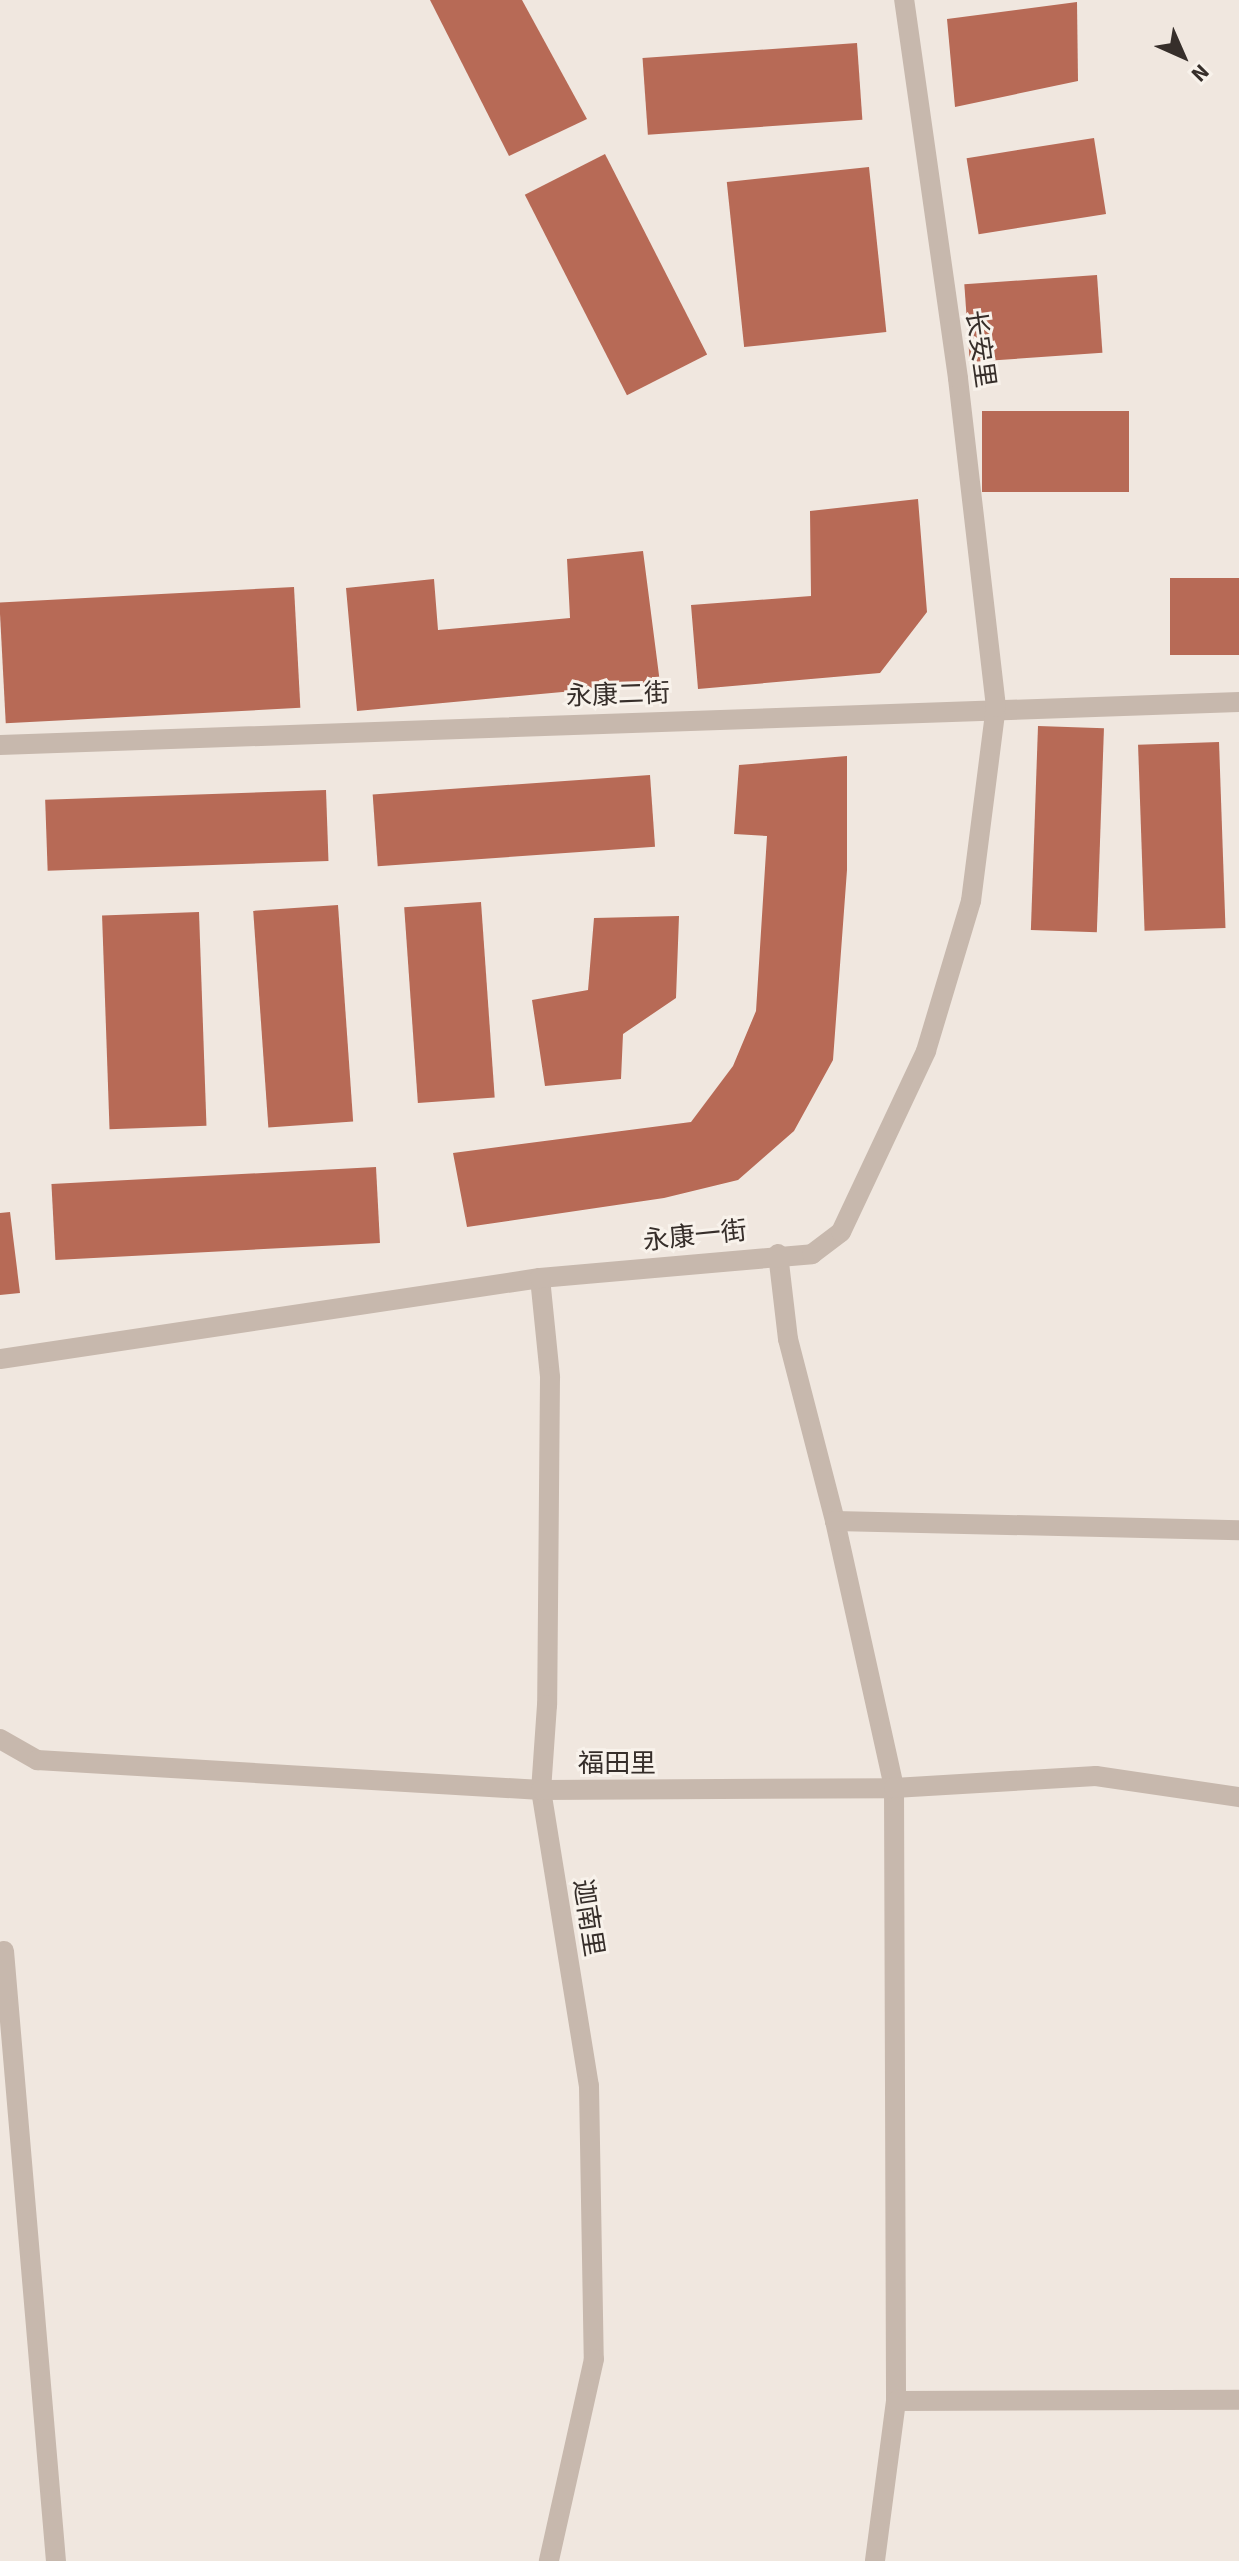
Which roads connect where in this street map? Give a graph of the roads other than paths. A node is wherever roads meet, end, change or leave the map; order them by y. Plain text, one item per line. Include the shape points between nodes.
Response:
1 (904, 0) edge
2 (1239, 702) edge
3 (996, 707) junction
4 (0, 745) edge
5 (778, 1254) junction
6 (540, 1278) junction
7 (0, 1359) edge
8 (835, 1521) junction
9 (1239, 1530) edge
10 (0, 1739) edge
11 (894, 1788) junction
12 (541, 1790) junction
13 (1239, 1797) edge
14 (4, 1951) dead end
15 (1239, 2400) edge
16 (896, 2401) junction
17 (56, 2561) edge
18 (549, 2561) edge
19 (875, 2561) edge

1 - 3 street, 长安里 via 960,393
2 - 3 street, 永康二街
3 - 4 street, 永康二街
3 - 5 street, 永康一街 via 971,901 926,1051 841,1232 812,1254
5 - 6 street, 永康一街
5 - 8 street via 788,1339
6 - 7 street, 永康一街
6 - 12 street, 迦南里 via 550,1377 547,1705
8 - 9 street
8 - 11 street
10 - 12 street, 福田里 via 37,1760
11 - 12 street, 福田里
11 - 13 street, 福田里 via 1096,1776
11 - 16 street
12 - 18 street, 迦南里 via 589,2086 594,2359
14 - 17 street
15 - 16 street
16 - 19 street

